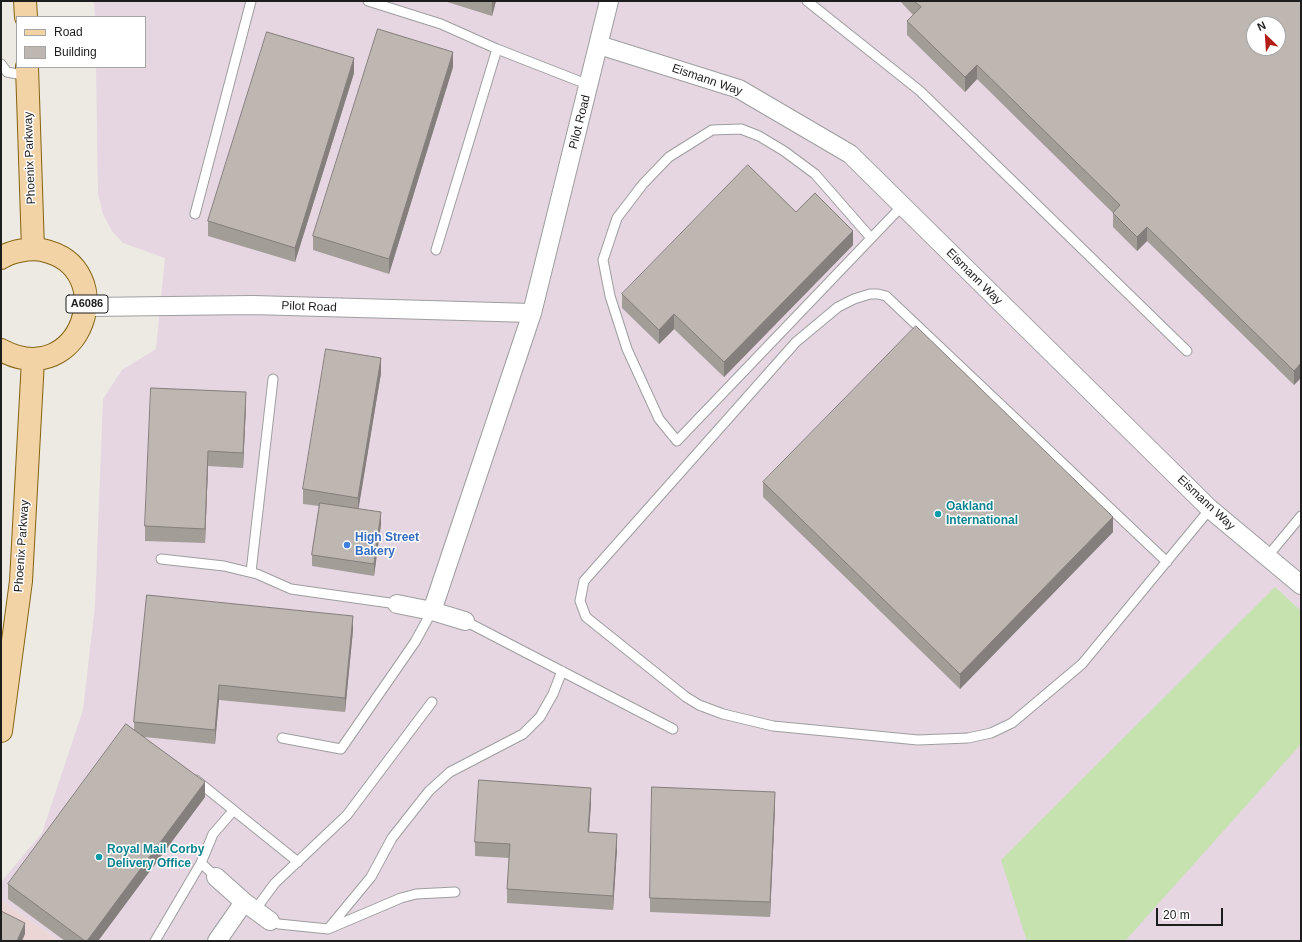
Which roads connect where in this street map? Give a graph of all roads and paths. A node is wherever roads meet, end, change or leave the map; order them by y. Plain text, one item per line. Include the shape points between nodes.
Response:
1 (26, 1) edge
2 (251, 1) edge
3 (368, 1) edge
4 (609, 1) edge
5 (807, 1) edge
6 (26, 16) edge
7 (599, 45) junction
8 (497, 49) junction
9 (1, 64) edge
10 (28, 72) edge
11 (589, 85) junction
12 (902, 206) junction
13 (195, 214) dead end
14 (871, 238) junction
15 (33, 249) junction
16 (436, 250) dead end
17 (1, 258) edge
18 (87, 307) junction
19 (532, 313) junction
20 (1, 350) edge
21 (1187, 351) dead end
22 (33, 360) junction
23 (273, 379) dead end
24 (1210, 509) junction
25 (1301, 516) edge
26 (1268, 557) junction
27 (161, 559) dead end
28 (1167, 562) junction
29 (251, 572) junction
30 (1301, 584) edge
31 (397, 604) joint
32 (432, 611) junction
33 (465, 621) joint
34 (562, 672) junction
35 (432, 702) dead end
36 (673, 729) dead end
37 (1, 732) edge
38 (282, 738) dead end
39 (186, 774) edge
40 (233, 810) junction
41 (298, 862) junction
42 (200, 863) junction
43 (216, 877) joint
44 (455, 892) dead end
45 (249, 906) junction
46 (270, 921) joint
47 (328, 929) junction
48 (155, 941) edge
49 (217, 941) edge

1 - 6 main road
2 - 13 lane
3 - 8 lane via 441,24
4 - 7 street, Pilot Road
5 - 21 lane via 920,91
7 - 11 street, Pilot Road
7 - 12 street, Eismann Way via 739,89 850,154
8 - 11 lane
8 - 16 lane
9 - 10 lane via 7,72
10 - 15 main road, Phoenix Parkway
11 - 19 street, Pilot Road
12 - 14 lane
12 - 24 street, Eismann Way
14 - 14 lane via 854,255 677,441 659,419 627,349 610,296 603,260 617,218 643,184 669,157 712,130 741,129 784,151 815,174
15 - 17 main road, A6086
15 - 18 main road, A6086 via 52,252 68,262 80,278
18 - 19 street, Pilot Road via 253,305
18 - 22 main road, A6086 via 82,326 72,342 56,354
19 - 32 street, Pilot Road
20 - 22 main road, A6086 via 14,357
22 - 37 main road, Phoenix Parkway via 21,581
23 - 29 lane
24 - 26 street, Eismann Way
24 - 28 lane
25 - 26 lane
26 - 30 street, Eismann Way
27 - 29 lane via 224,566
28 - 28 lane via 1082,664 1012,723 991,733 968,738 918,740 773,726 722,714 686,697 603,631 586,617 580,601 584,580 796,342 838,307 854,299 878,294 886,296
29 - 31 lane via 291,589
31 - 32 street
32 - 33 street
32 - 38 lane via 415,642 341,749
33 - 34 lane
34 - 36 lane
34 - 47 lane via 540,717 523,734 450,772 428,791 392,838 371,877
35 - 41 lane via 347,815
39 - 40 lane
40 - 41 lane
40 - 42 lane via 213,834
41 - 45 lane
42 - 43 lane
42 - 48 lane
43 - 45 street
44 - 47 lane via 416,894 401,898
45 - 46 street
45 - 49 street
46 - 47 lane

